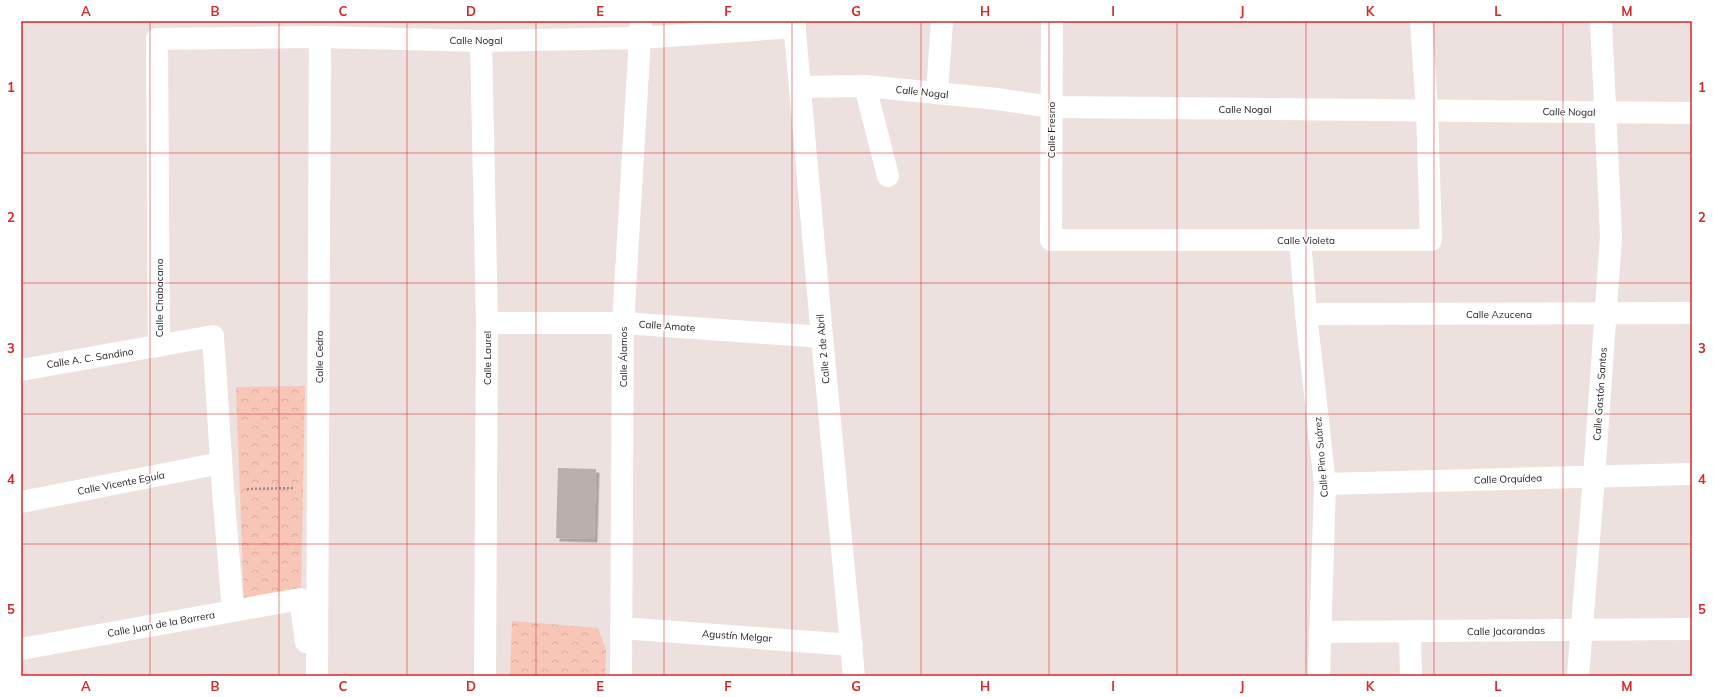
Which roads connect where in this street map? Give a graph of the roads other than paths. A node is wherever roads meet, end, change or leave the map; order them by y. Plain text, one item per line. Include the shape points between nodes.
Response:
1 (942, 21) edge
2 (1052, 21) edge
3 (1421, 21) edge
4 (1601, 21) edge
5 (795, 24) edge
6 (640, 30) edge
7 (320, 37) junction
8 (157, 39) joint
9 (481, 41) junction
10 (865, 86) junction
11 (800, 87) junction
12 (937, 93) junction
13 (1051, 107) junction
14 (1427, 110) junction
15 (1605, 113) junction
16 (1692, 113) edge
17 (888, 176) dead end
18 (1051, 240) joint
19 (1300, 240) junction
20 (1605, 313) junction
21 (1692, 313) edge
22 (1306, 314) junction
23 (487, 323) junction
24 (623, 323) junction
25 (822, 336) junction
26 (159, 346) junction
27 (21, 370) edge
28 (221, 464) junction
29 (1692, 474) edge
30 (1594, 477) junction
31 (1325, 484) junction
32 (21, 502) edge
33 (233, 611) junction
34 (621, 628) junction
35 (1692, 629) edge
36 (1583, 630) junction
37 (1320, 632) junction
38 (1410, 632) junction
39 (852, 645) junction
40 (21, 649) edge
41 (316, 676) edge
42 (485, 676) edge
43 (621, 676) edge
44 (854, 676) edge
45 (1319, 676) edge
46 (1411, 676) edge
47 (1578, 676) edge

1 - 12 street
2 - 13 street, Calle Fresno
3 - 14 street
4 - 15 street, Calle Gastón Santos
5 - 6 street, Calle Nogal
5 - 11 street, Calle 2 de Abril
6 - 9 street, Calle Nogal
6 - 24 street, Calle Álamos
7 - 8 street, Calle Nogal
7 - 9 street, Calle Nogal
7 - 41 street, Calle Cedro
8 - 26 street, Calle Chabacano
9 - 23 street, Calle Laurel
10 - 11 street, Calle Nogal
10 - 12 street, Calle Nogal
10 - 17 street
11 - 25 street, Calle 2 de Abril
12 - 13 street, Calle Nogal
13 - 14 street, Calle Nogal
13 - 18 street, Calle Fresno
14 - 15 street, Calle Nogal
14 - 19 street, Calle Violeta via 1431,240
15 - 16 street, Calle Nogal
15 - 20 street, Calle Gastón Santos via 1611,237
18 - 19 street, Calle Violeta
19 - 22 street, Calle Pino Suárez
20 - 21 street, Calle Azucena
20 - 22 street, Calle Azucena
20 - 30 street, Calle Gastón Santos
22 - 31 street, Calle Pino Suárez
23 - 24 street, Calle Amate
23 - 42 street, Calle Laurel
24 - 25 street, Calle Amate
24 - 34 street, Calle Álamos
25 - 39 street, Calle 2 de Abril
26 - 27 street, Calle A. C. Sandino
26 - 28 street, Calle Chabacano via 213,336
28 - 32 street, Calle Vicente Eguía
28 - 33 street, Calle Chabacano
29 - 30 street, Calle Orquídea
30 - 31 street, Calle Orquídea
30 - 36 street, Calle Gastón Santos
31 - 37 street, Calle Pino Suárez
33 - 40 street, Calle Juan de la Barrera
33 - 41 street, Calle Juan de la Barrera via 300,599 308,658
34 - 39 street, Agustín Melgar
34 - 43 street, Calle Álamos
35 - 36 street, Calle Jacarandas
36 - 38 street, Calle Jacarandas
36 - 47 street, Calle Gastón Santos
37 - 38 street, Calle Jacarandas
37 - 45 street, Calle Pino Suárez
38 - 46 street
39 - 44 street, Calle 2 de Abril

